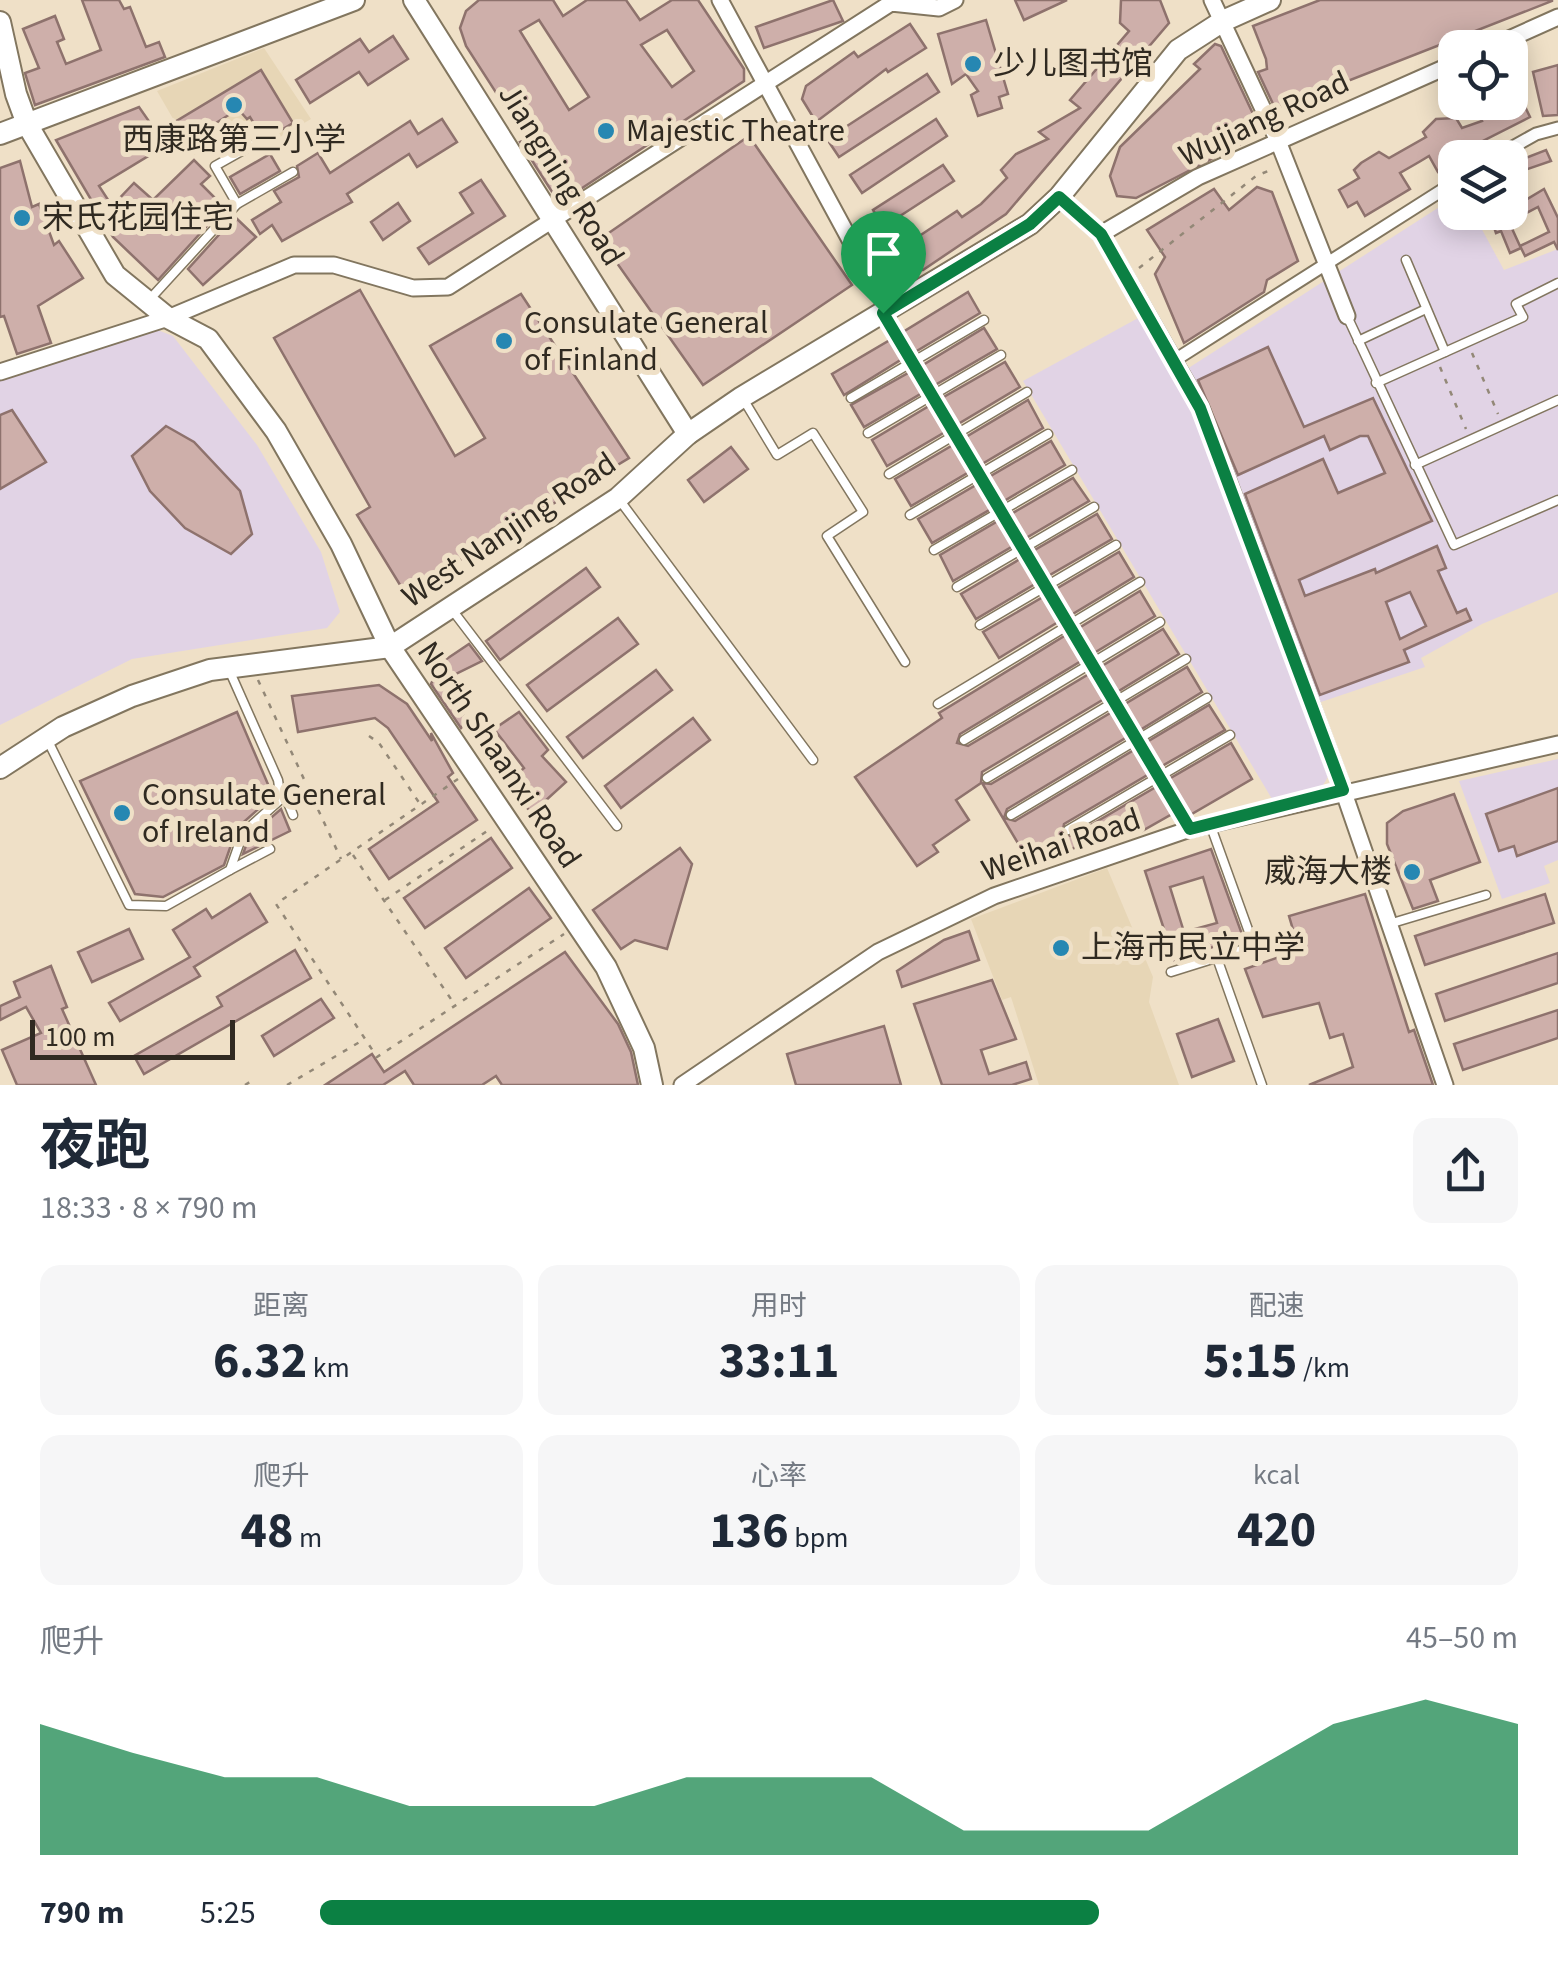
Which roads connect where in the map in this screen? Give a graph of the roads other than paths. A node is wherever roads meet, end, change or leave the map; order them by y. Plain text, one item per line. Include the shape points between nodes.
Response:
1 (354, 0) edge
2 (414, 0) edge
3 (720, 0) edge
4 (955, 0) edge
5 (1212, 0) edge
6 (1270, 0) edge
7 (1558, 17) edge
8 (1223, 21) junction
9 (0, 22) edge
10 (1528, 30) edge
11 (1438, 70) edge
12 (765, 86) junction
13 (27, 124) junction
14 (1558, 128) edge
15 (0, 134) edge
16 (1278, 140) junction
17 (1525, 140) edge
18 (256, 143) dead end
19 (293, 172) dead end
20 (1438, 193) edge
21 (1059, 197) junction
22 (237, 204) junction
23 (555, 222) junction
24 (1101, 234) junction
25 (1406, 260) dead end
26 (1325, 264) junction
27 (1558, 283) edge
28 (147, 303) junction
29 (1426, 309) junction
30 (886, 312) junction
31 (1347, 316) joint
32 (168, 318) junction
33 (984, 320) dead end
34 (1358, 341) junction
35 (1440, 354) junction
36 (1001, 355) dead end
37 (1175, 360) junction
38 (912, 363) junction
39 (0, 372) edge
40 (1376, 383) junction
41 (1028, 392) dead end
42 (932, 396) junction
43 (742, 397) junction
44 (852, 398) dead end
45 (1558, 400) edge
46 (688, 434) junction
47 (868, 434) dead end
48 (1048, 434) dead end
49 (955, 435) junction
50 (1416, 465) junction
51 (1072, 470) dead end
52 (889, 474) dead end
53 (979, 475) junction
54 (618, 498) junction
55 (1558, 500) edge
56 (1094, 507) dead end
57 (1001, 511) junction
58 (910, 515) dead end
59 (1116, 545) dead end
60 (1023, 548) junction
61 (934, 550) dead end
62 (1140, 582) dead end
63 (957, 587) dead end
64 (1046, 587) junction
65 (451, 608) junction
66 (1160, 622) dead end
67 (1068, 625) junction
68 (980, 626) dead end
69 (390, 647) junction
70 (1186, 659) dead end
71 (905, 662) dead end
72 (1091, 663) junction
73 (228, 668) junction
74 (1207, 698) dead end
75 (1114, 702) junction
76 (938, 704) dead end
77 (1230, 735) dead end
78 (46, 737) junction
79 (964, 740) dead end
80 (1137, 740) junction
81 (1558, 744) edge
82 (812, 760) dead end
83 (0, 768) edge
84 (1158, 777) junction
85 (987, 778) dead end
86 (278, 780) junction
87 (1343, 790) junction
88 (293, 815) dead end
89 (1011, 816) dead end
90 (1210, 824) junction
91 (616, 826) dead end
92 (1190, 829) junction
93 (1068, 830) dead end
94 (270, 849) dead end
95 (230, 870) junction
96 (1486, 895) dead end
97 (1389, 924) junction
98 (1217, 958) junction
99 (1171, 972) dead end
100 (652, 1085) edge
101 (682, 1085) edge
102 (1262, 1085) edge
103 (1445, 1085) edge

1 - 13 main road
2 - 23 main road, Jiangning Road
3 - 12 street
4 - 12 street via 939,8 891,3
5 - 8 street
6 - 8 main road, West Nanjing Road
7 - 10 street
8 - 16 street
8 - 21 main road, West Nanjing Road via 1178,50
9 - 13 main road, North Shaanxi Road
11 - 16 street, Wujiang Road
12 - 23 street
12 - 30 street
13 - 15 main road
13 - 28 main road, North Shaanxi Road via 115,276
14 - 17 street
16 - 24 street, Wujiang Road
16 - 26 street
18 - 22 lane via 215,166
19 - 22 lane
20 - 26 street
21 - 24 street
21 - 30 main road, West Nanjing Road via 1030,224
22 - 28 lane
23 - 32 street via 448,287 414,288 334,265 294,265
23 - 46 main road, Jiangning Road
24 - 37 street
25 - 29 lane
26 - 31 street
26 - 37 street
27 - 35 lane via 1516,304 1522,318
28 - 32 main road, North Shaanxi Road
29 - 34 lane
29 - 35 lane
30 - 38 lane
30 - 43 main road, West Nanjing Road
31 - 34 lane
32 - 39 street
32 - 69 main road, North Shaanxi Road via 208,338 276,431
33 - 38 lane
34 - 40 lane
35 - 40 lane
36 - 42 lane
37 - 87 street via 1200,408
38 - 42 lane
38 - 44 lane
40 - 50 lane
41 - 49 lane
42 - 47 lane
42 - 49 lane
43 - 46 main road, West Nanjing Road
43 - 71 lane via 777,455 812,433 863,512 827,536
45 - 50 lane
46 - 54 main road, West Nanjing Road
48 - 53 lane
49 - 52 lane
49 - 53 lane
50 - 55 lane via 1454,545
51 - 57 lane
53 - 57 lane
53 - 58 lane
54 - 65 main road, West Nanjing Road
54 - 82 lane
56 - 60 lane
57 - 60 lane
57 - 61 lane
59 - 64 lane
60 - 63 lane
60 - 64 lane
62 - 67 lane
64 - 67 lane
64 - 68 lane
65 - 69 main road, West Nanjing Road
65 - 91 lane
66 - 72 lane
67 - 72 lane
67 - 76 lane
69 - 73 main road, West Nanjing Road
69 - 100 main road, North Shaanxi Road via 606,966 644,1048
70 - 75 lane
72 - 75 lane
72 - 79 lane
73 - 78 main road, West Nanjing Road via 132,696
73 - 86 lane
74 - 80 lane
75 - 80 lane
75 - 85 lane
77 - 84 lane
78 - 83 main road, West Nanjing Road
78 - 95 lane via 129,906 166,906
80 - 84 lane
80 - 89 lane
81 - 87 street, Weihai Road
84 - 92 lane
84 - 93 lane
86 - 88 lane
86 - 95 lane via 281,799 243,833
87 - 90 street, Weihai Road
87 - 97 street
90 - 92 street, Weihai Road
90 - 98 lane via 1254,946
92 - 101 street, Weihai Road via 927,925
94 - 95 lane
96 - 97 lane
97 - 103 street
98 - 99 lane
98 - 102 lane

